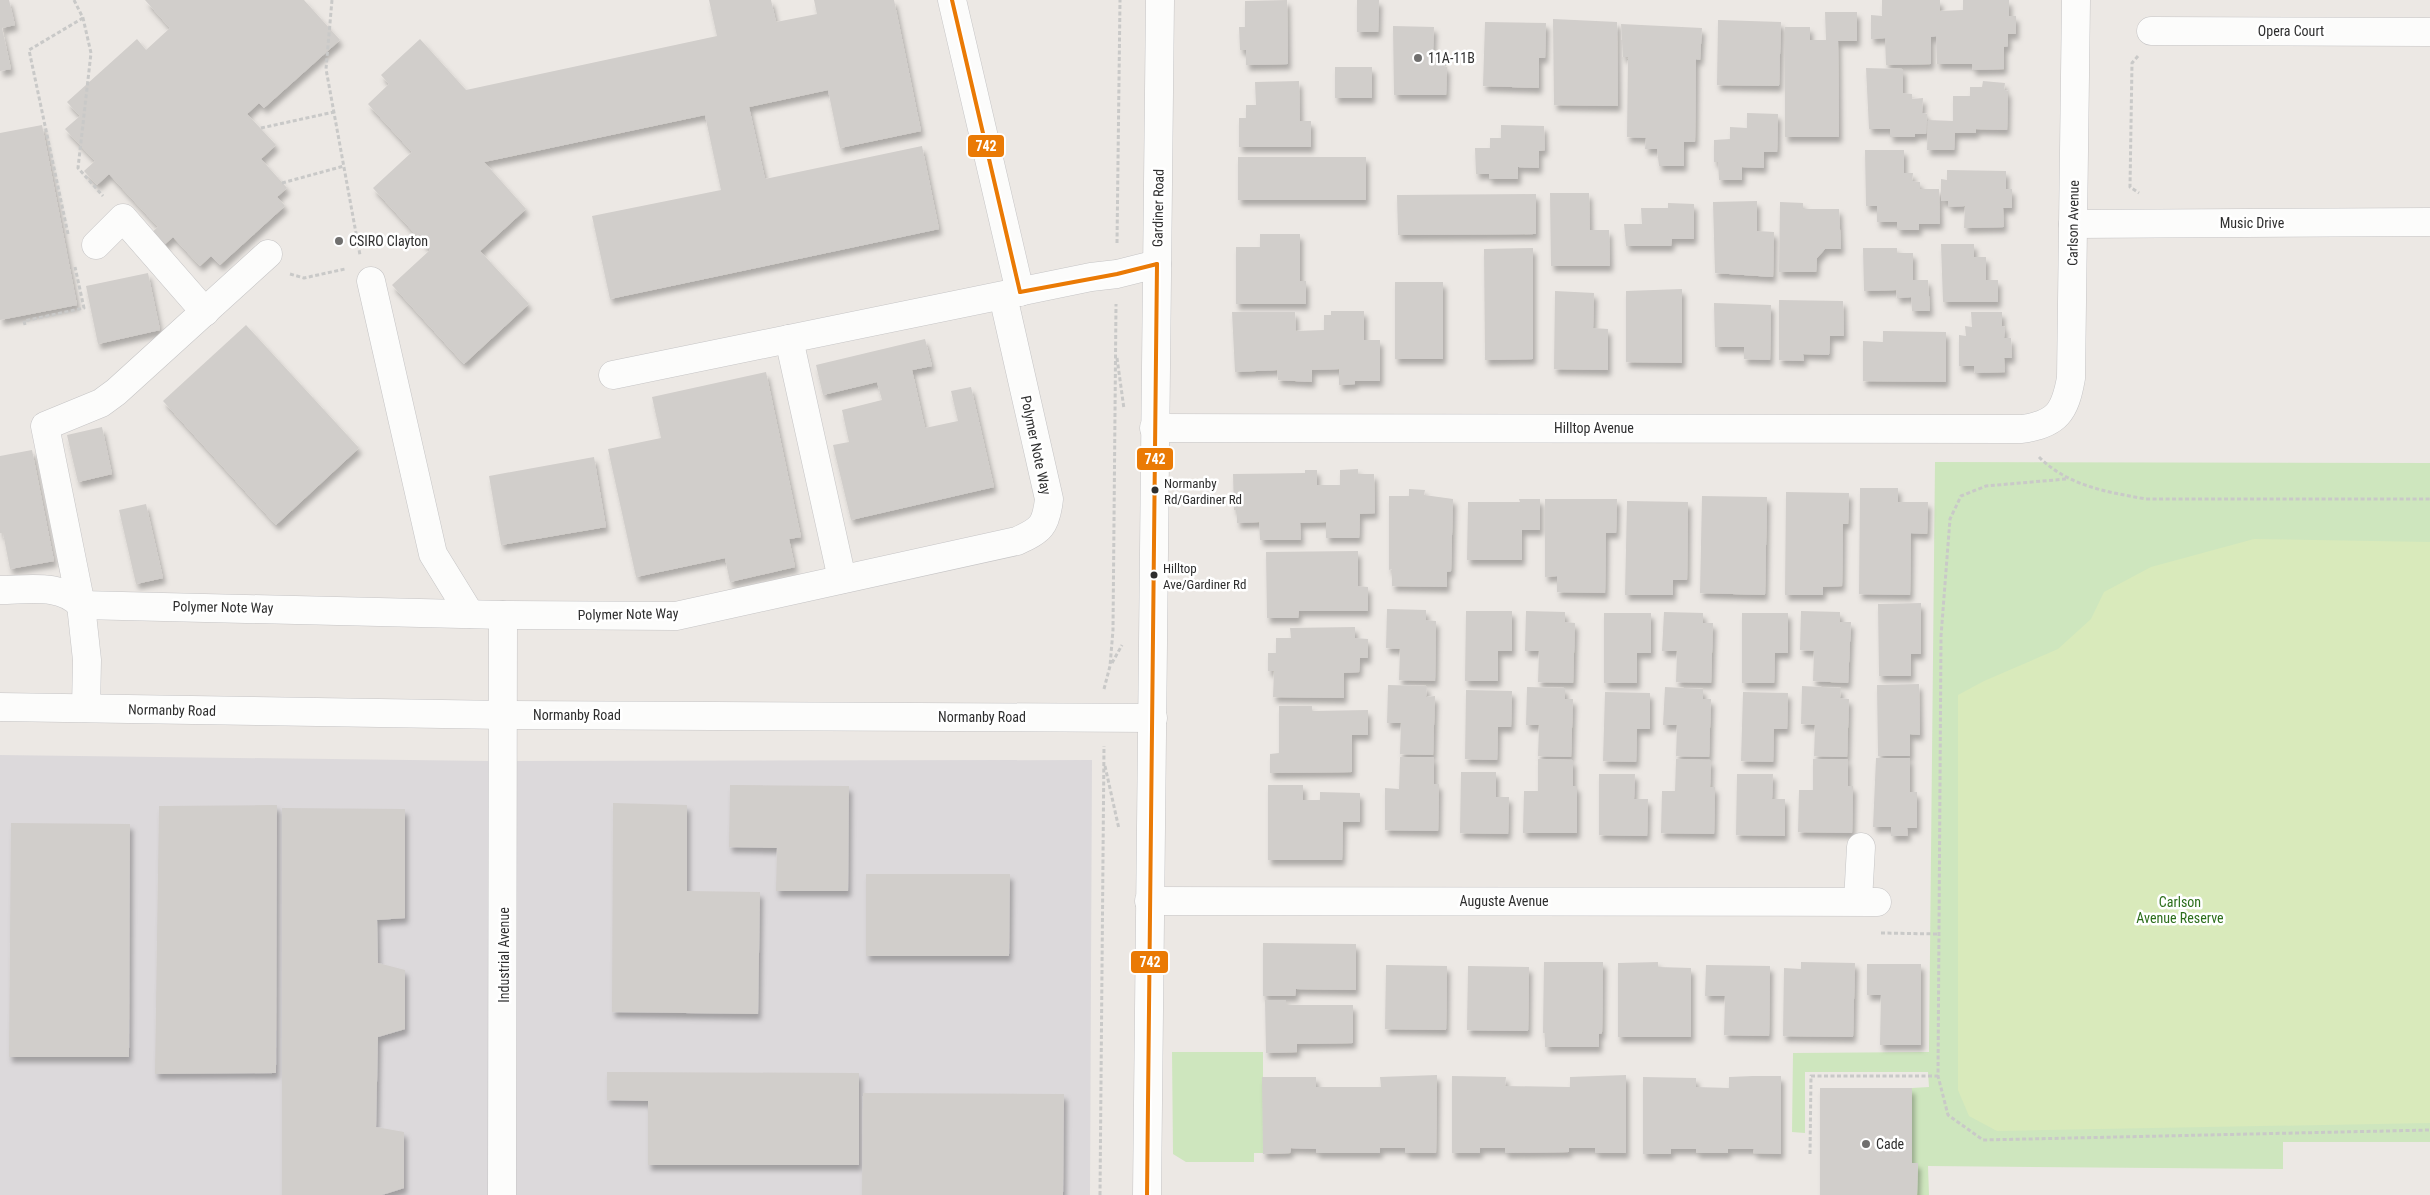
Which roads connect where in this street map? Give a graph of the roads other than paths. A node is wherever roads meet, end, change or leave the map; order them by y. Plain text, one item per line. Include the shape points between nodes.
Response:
1 (952, 0) edge
2 (1160, 0) edge
3 (2076, 0) edge
4 (2151, 31) road end
5 (2430, 32) edge
6 (2430, 222) edge
7 (2073, 224) junction
8 (96, 245) dead end
9 (268, 254) road end
10 (1157, 264) junction
11 (367, 273) road end
12 (1012, 294) junction
13 (205, 312) junction
14 (790, 339) junction
15 (613, 375) dead end
16 (2033, 427) joint
17 (1154, 428) junction
18 (842, 579) junction
19 (0, 590) edge
20 (81, 605) junction
21 (470, 614) junction
22 (504, 614) junction
23 (0, 707) edge
24 (86, 708) junction
25 (505, 714) junction
26 (1153, 718) junction
27 (1861, 847) dead end
28 (1149, 901) junction
29 (502, 1195) edge
30 (1147, 1195) edge

1 - 12 street, Polymer Note Way
2 - 10 street, Gardiner Road
3 - 7 street, Carlson Avenue
4 - 5 street, Opera Court
6 - 7 street, Music Drive
7 - 16 street, Carlson Avenue via 2071,378 2068,395 2058,415 2046,424
8 - 13 street via 124,218
9 - 13 street
10 - 12 street
10 - 17 street, Gardiner Road
11 - 21 street via 433,554
12 - 14 street
12 - 18 street, Polymer Note Way via 1049,499 1047,518 1036,532 1017,541
13 - 20 street via 101,403 46,426
14 - 15 street
14 - 18 street
16 - 17 street, Hilltop Avenue
17 - 26 street, Gardiner Road
18 - 22 street, Polymer Note Way via 676,616
19 - 20 street via 58,590 72,595
20 - 21 street, Polymer Note Way
20 - 24 street via 87,660
21 - 22 street, Polymer Note Way
22 - 25 street, Industrial Avenue
23 - 24 street, Normanby Road
24 - 25 street, Normanby Road
25 - 26 street, Normanby Road
25 - 29 street, Industrial Avenue
26 - 28 street, Gardiner Road
27 - 28 street, Auguste Avenue via 1867,901
28 - 30 street, Gardiner Road

